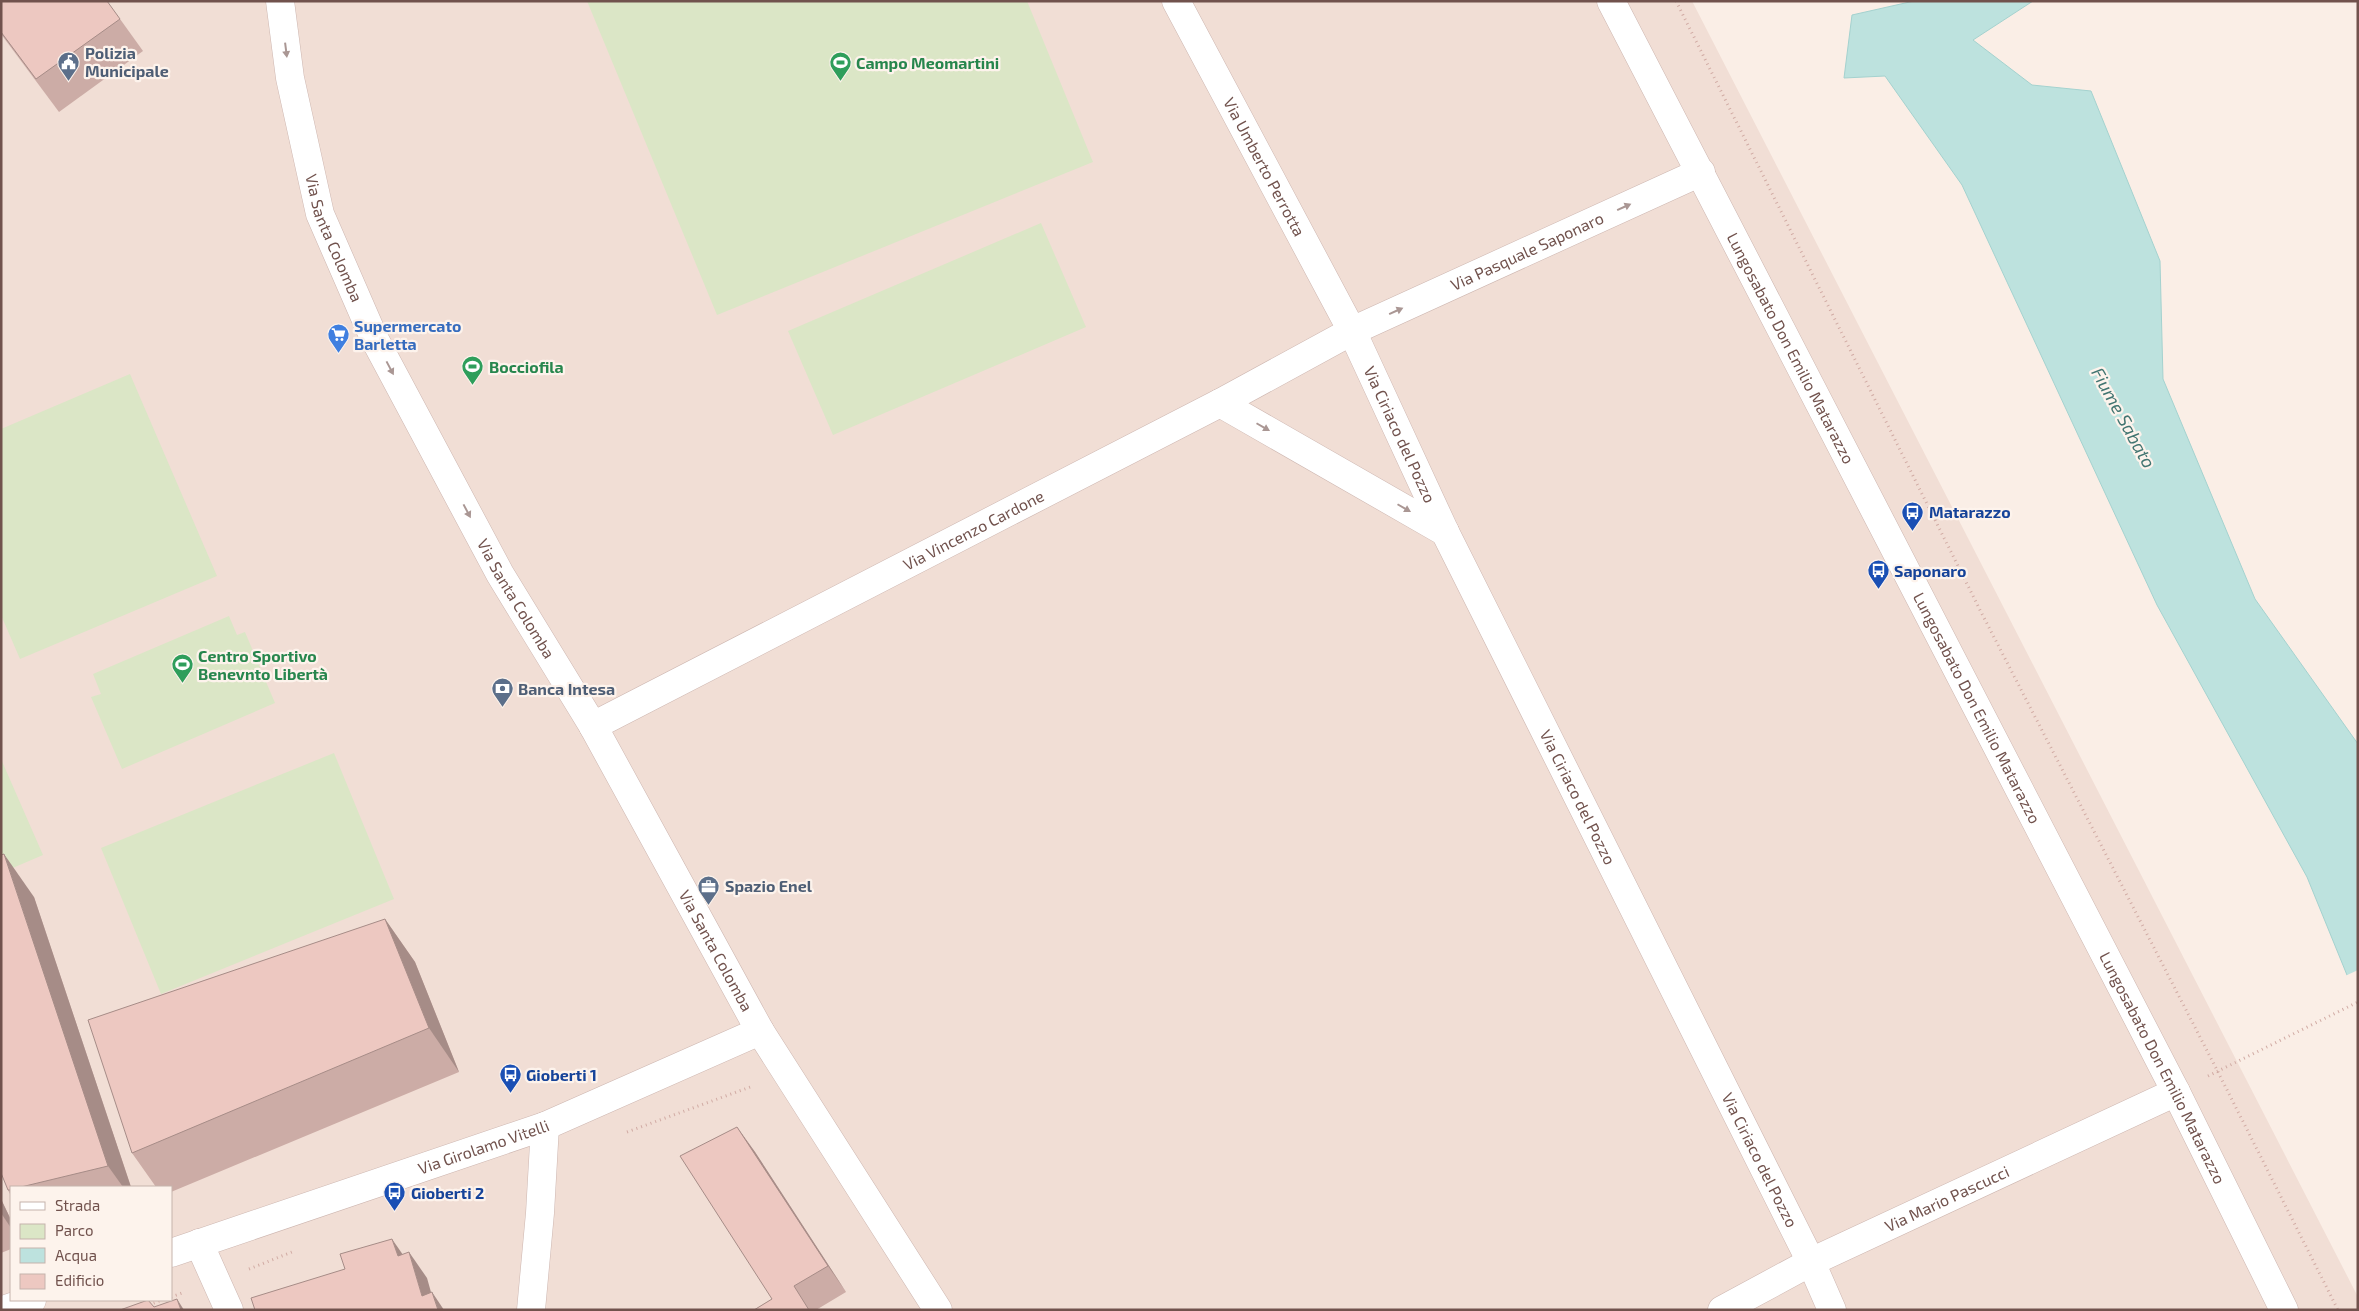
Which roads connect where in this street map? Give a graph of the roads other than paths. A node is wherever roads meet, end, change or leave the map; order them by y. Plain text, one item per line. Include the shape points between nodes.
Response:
1 (280, 1) edge
2 (1176, 1) edge
3 (1611, 1) edge
4 (1701, 172) junction
5 (1352, 331) junction
6 (1220, 403) junction
7 (1445, 532) junction
8 (593, 726) junction
9 (760, 1031) junction
10 (2176, 1092) junction
11 (545, 1126) junction
12 (199, 1243) junction
13 (172, 1253) edge
14 (1811, 1262) junction
15 (29, 1301) edge
16 (2, 1310) edge
17 (229, 1310) edge
18 (531, 1310) edge
19 (938, 1310) edge
20 (1722, 1310) edge
21 (1832, 1310) edge
22 (2284, 1310) edge

1 -> 8 street, Via Santa Colomba via 290,78 320,214 374,338 500,574
2 - 5 street, Via Umberto Perrotta
3 - 4 street, Lungosabato Don Emilio Matarazzo
5 -> 4 street, Via Pasquale Saponaro
4 - 10 street, Lungosabato Don Emilio Matarazzo
5 - 6 street, Via Vincenzo Cardone
5 - 7 street, Via Ciriaco del Pozzo
6 -> 7 street
6 - 8 street, Via Vincenzo Cardone
7 - 14 street, Via Ciriaco del Pozzo
8 - 9 street, Via Santa Colomba
9 - 11 street, Via Girolamo Vitelli
9 - 19 street, Via Santa Colomba
10 - 14 street, Via Mario Pascucci
10 - 22 street, Lungosabato Don Emilio Matarazzo
11 - 12 street, Via Girolamo Vitelli
11 - 18 street
12 - 13 street, Via Girolamo Vitelli
12 - 17 street
14 - 20 street, Via Mario Pascucci
14 - 21 street, Via Ciriaco del Pozzo
15 - 16 street

